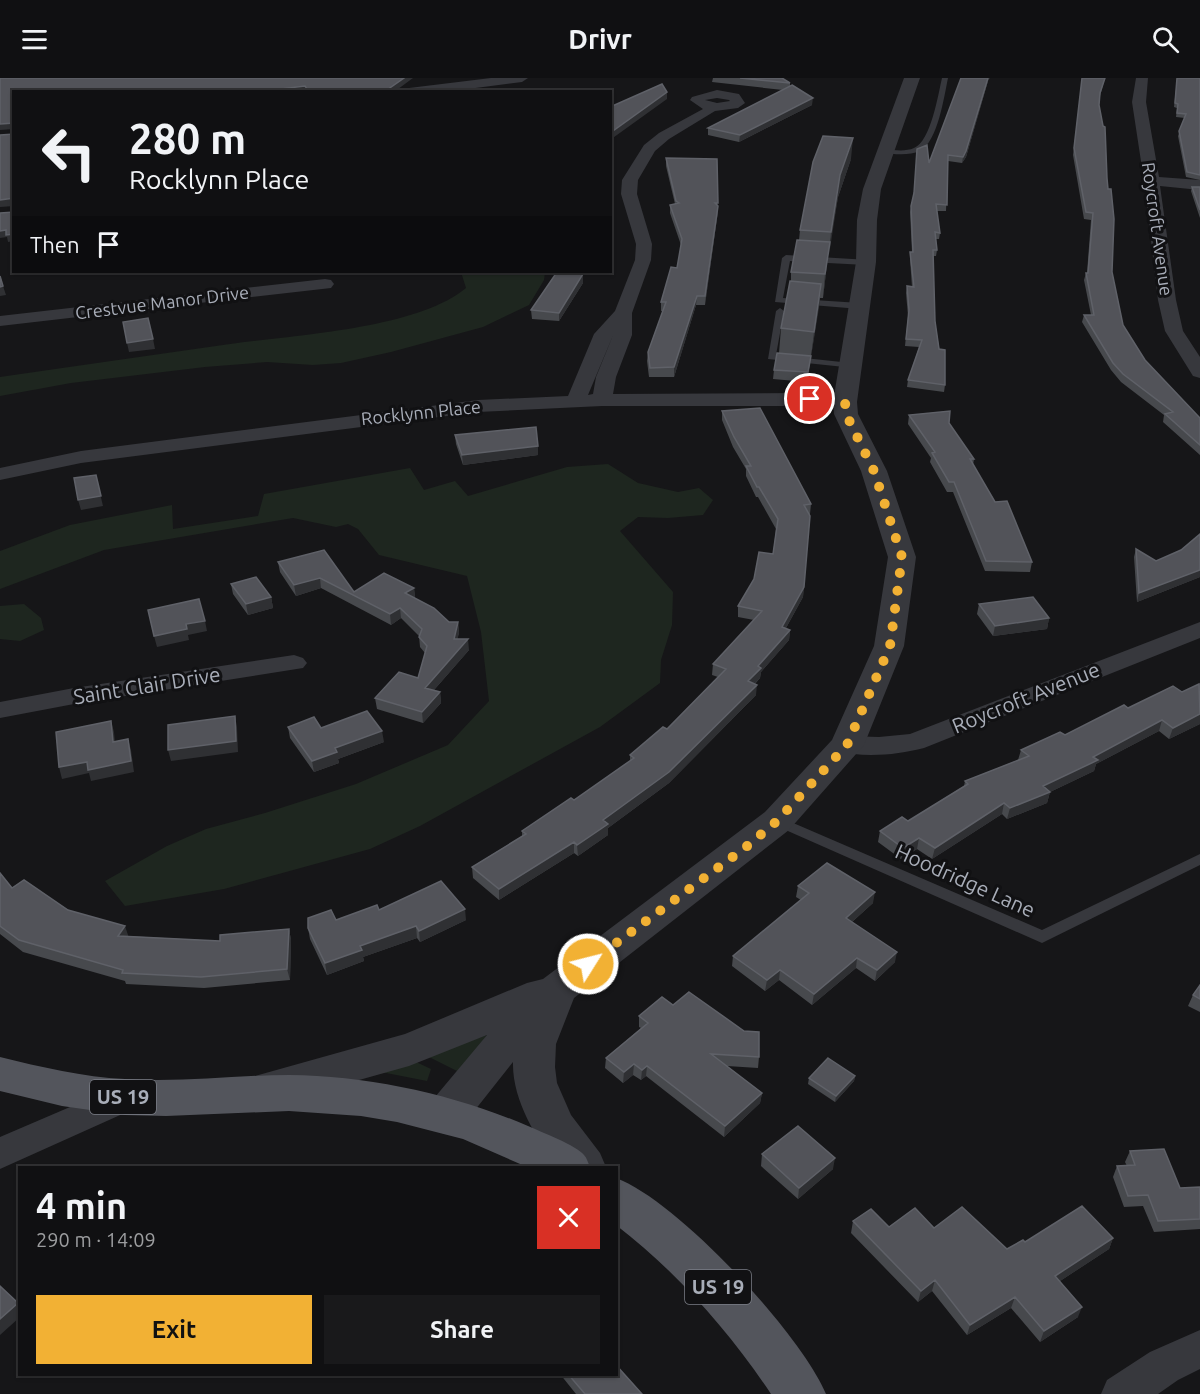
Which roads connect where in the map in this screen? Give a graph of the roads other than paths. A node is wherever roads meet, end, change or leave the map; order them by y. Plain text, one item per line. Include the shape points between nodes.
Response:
1 (461, 78) edge
2 (522, 78) edge
3 (912, 78) edge
4 (945, 78) edge
5 (1142, 78) edge
6 (440, 88) junction
7 (424, 90) edge
8 (711, 107) dead end
9 (885, 151) junction
10 (1152, 181) junction
11 (1200, 185) edge
12 (866, 262) junction
13 (325, 284) dead end
14 (860, 306) junction
15 (780, 311) dead end
16 (623, 313) junction
17 (0, 321) edge
18 (595, 351) junction
19 (616, 353) junction
20 (851, 366) junction
21 (1200, 372) edge
22 (602, 400) junction
23 (576, 401) junction
24 (845, 402) junction
25 (0, 474) edge
26 (1200, 630) edge
27 (294, 663) dead end
28 (0, 710) edge
29 (847, 745) junction
30 (777, 821) junction
31 (1200, 859) edge
32 (562, 984) junction
33 (0, 1074) edge
34 (247, 1094) junction
35 (126, 1097) junction
36 (445, 1116) junction
37 (0, 1154) edge
38 (566, 1166) edge
39 (583, 1166) edge
40 (618, 1200) edge
41 (1200, 1349) edge
42 (801, 1394) edge
43 (1122, 1394) edge

1 - 6 street
2 - 6 street
3 - 9 street
4 - 9 lane via 930,134 922,146 907,152
5 - 10 street, Roycroft Avenue via 1138,102
6 - 7 street
8 - 16 street via 649,148 630,180 629,194 644,243 643,260
9 - 12 street via 872,189
10 - 11 street
10 - 21 street, Roycroft Avenue via 1174,331
12 - 14 street
12 - 14 lane via 786,258 778,300
13 - 17 street, Crestvue Manor Drive
14 - 20 street
15 - 20 lane via 771,357
16 - 18 street via 603,334
16 - 19 street via 623,335
18 - 19 street
18 - 23 street
19 - 22 street
20 - 24 street
22 - 23 street, Rocklynn Place
22 - 24 street, Rocklynn Place
23 - 25 street, Rocklynn Place via 478,406 371,418 81,457
24 - 29 street via 846,414 874,471 902,557 890,646
26 - 29 street, Roycroft Avenue via 914,742
27 - 28 street, Saint Clair Drive
29 - 30 street
30 - 31 lane, Hoodridge Lane via 1042,937
30 - 32 street via 715,872
32 - 34 street via 409,1049
32 - 36 street via 513,1033
32 - 39 street via 534,1050 535,1074 550,1119
33 - 35 main road, US 19 via 41,1085
34 - 35 main road, US 19
34 - 36 main road, US 19 via 335,1096
35 - 37 street
36 - 38 main road, US 19 via 519,1143
40 - 42 main road, US 19 via 676,1244 713,1280
41 - 43 street via 1164,1366

